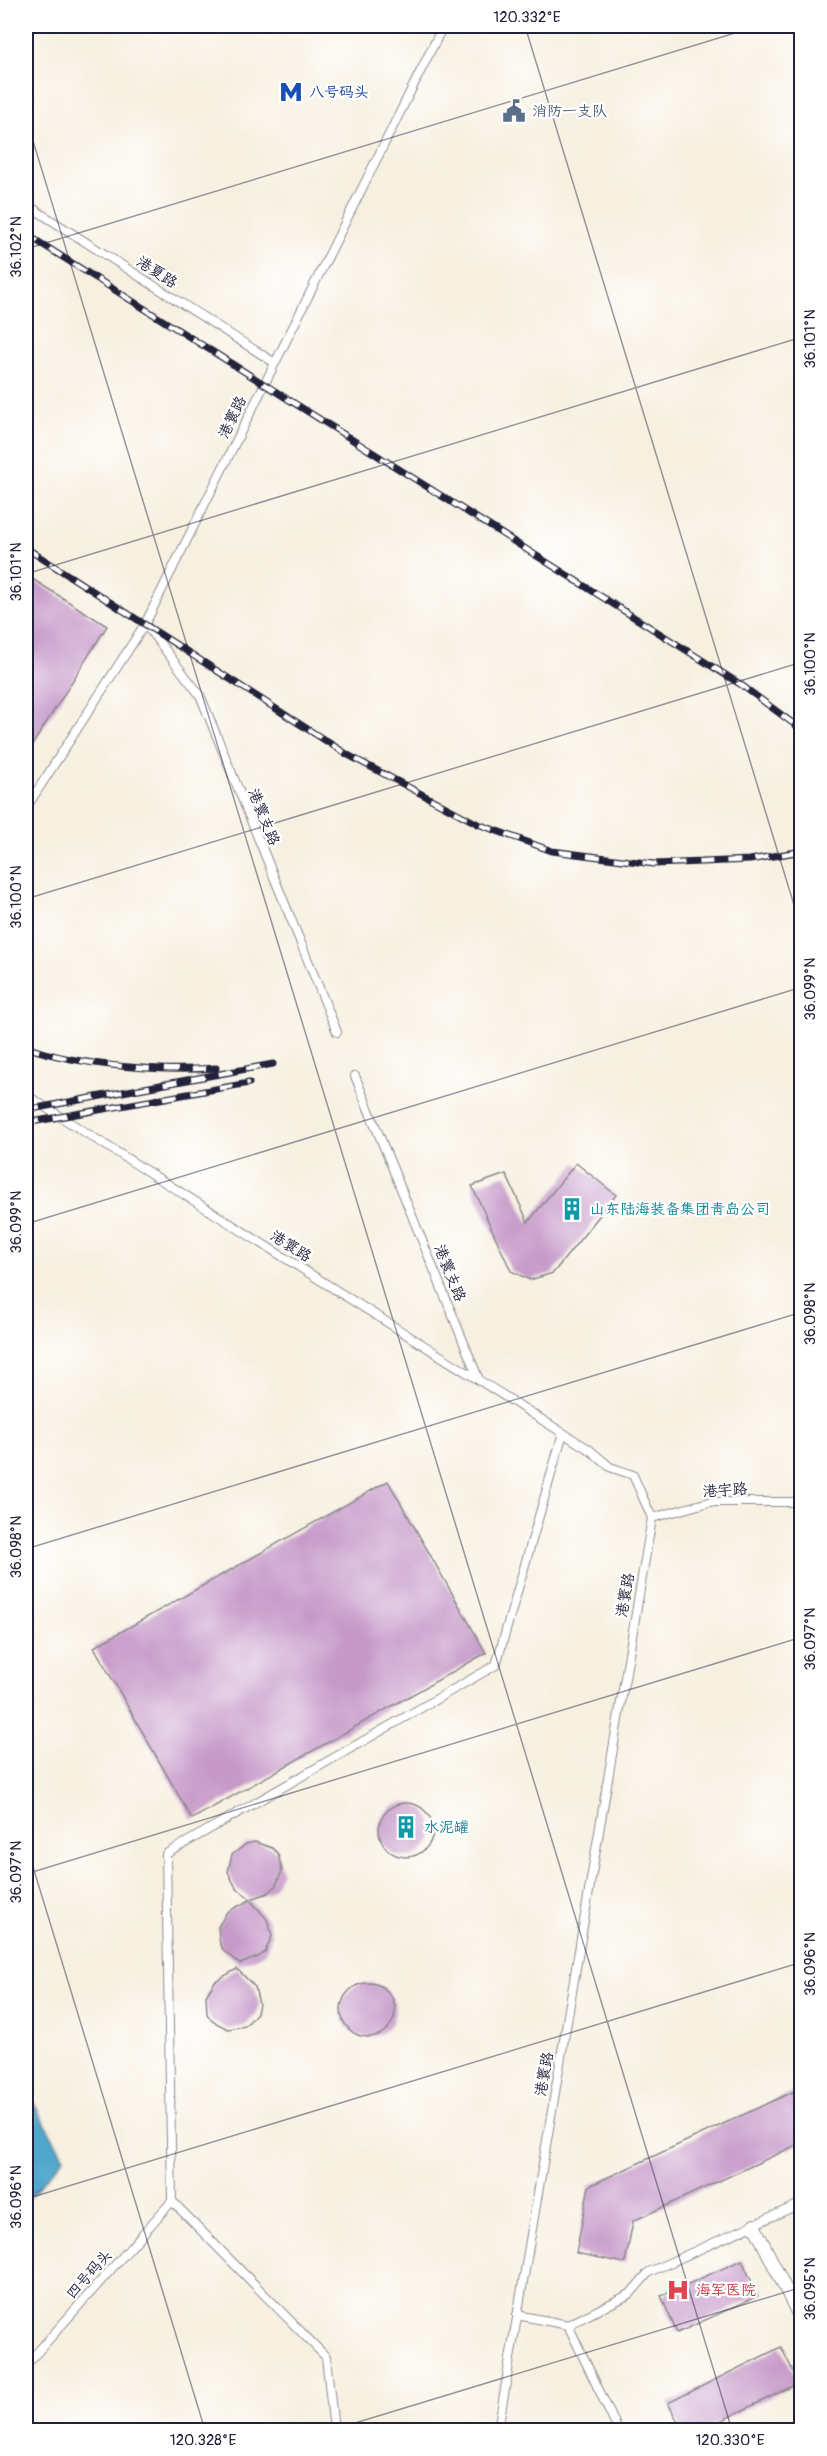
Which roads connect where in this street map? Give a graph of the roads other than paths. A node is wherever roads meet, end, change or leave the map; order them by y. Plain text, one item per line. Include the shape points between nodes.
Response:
1 (443, 26) edge
2 (26, 204) edge
3 (275, 363) junction
4 (145, 624) junction
5 (26, 808) edge
6 (337, 1032) dead end
7 (355, 1076) dead end
8 (26, 1095) edge
9 (479, 1380) junction
10 (563, 1433) junction
11 (801, 1502) edge
12 (652, 1518) junction
13 (172, 2201) junction
14 (801, 2203) edge
15 (754, 2225) junction
16 (517, 2315) junction
17 (801, 2322) edge
18 (568, 2325) junction
19 (26, 2365) edge
20 (334, 2430) edge
21 (498, 2430) edge
22 (618, 2430) edge

1 - 3 lane, 港寰路
2 - 3 lane, 港夏路
3 - 4 lane, 港寰路
4 - 5 lane, 港寰路
4 - 6 lane, 港寰支路 via 200,695
7 - 9 lane, 港寰支路
8 - 9 lane, 港寰路
9 - 10 lane, 港寰路
10 - 12 lane, 港寰路 via 610,1467 633,1475
10 - 13 lane via 496,1665 166,1854
11 - 12 lane, 港宇路 via 709,1502
12 - 16 lane, 港寰路
13 - 19 lane, 四号码头
13 - 20 lane via 326,2357
14 - 15 lane
15 - 17 street
15 - 18 lane via 649,2272 630,2294
16 - 18 lane
16 - 21 lane, 港寰路
18 - 22 lane

